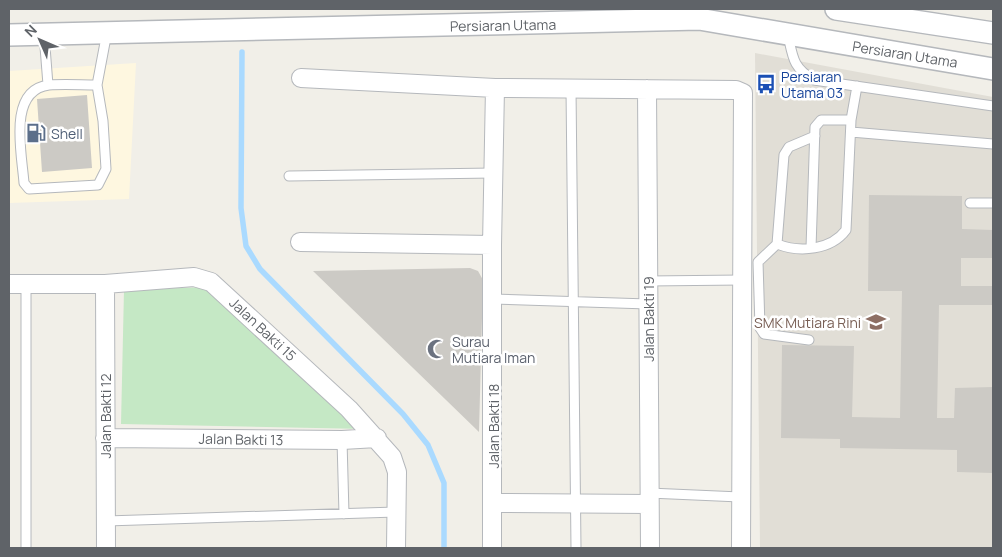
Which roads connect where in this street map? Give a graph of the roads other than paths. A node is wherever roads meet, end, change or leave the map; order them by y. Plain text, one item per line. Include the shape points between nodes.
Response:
1 (836, 9) edge
2 (107, 32) junction
3 (993, 33) edge
4 (44, 34) junction
5 (9, 35) edge
6 (788, 35) junction
7 (993, 69) edge
8 (301, 78) dead end
9 (48, 85) junction
10 (96, 85) junction
11 (857, 86) junction
12 (495, 88) junction
13 (571, 89) junction
14 (647, 89) junction
15 (993, 106) edge
16 (851, 120) junction
17 (851, 132) junction
18 (815, 136) junction
19 (993, 144) edge
20 (493, 173) junction
21 (289, 176) dead end
22 (970, 203) dead end
23 (993, 203) edge
24 (300, 242) dead end
25 (776, 244) junction
26 (492, 245) junction
27 (811, 248) junction
28 (742, 280) junction
29 (648, 281) junction
30 (18, 284) edge
31 (104, 284) junction
32 (492, 299) junction
33 (574, 302) junction
34 (648, 304) junction
35 (809, 340) dead end
36 (105, 438) junction
37 (377, 438) junction
38 (342, 440) junction
39 (740, 497) junction
40 (649, 499) junction
41 (493, 503) junction
42 (576, 504) junction
43 (396, 512) junction
44 (344, 514) junction
45 (106, 521) junction
46 (26, 548) edge
47 (106, 548) edge
48 (396, 548) edge
49 (492, 548) edge
50 (576, 548) edge
51 (650, 548) edge
52 (741, 548) edge

1 - 3 street
2 - 4 street, Persiaran Utama
2 - 6 street, Persiaran Utama via 699,19
2 - 10 lane
4 - 5 street, Persiaran Utama
4 - 9 lane
6 - 7 street, Persiaran Utama
6 - 11 lane via 793,60 802,73 814,80
8 - 12 street
9 - 10 lane
9 - 10 lane via 25,98 20,116 24,183 29,189 98,185 106,169 103,121
11 - 15 lane
11 - 16 lane
12 - 13 street
12 - 20 street, Jalan Bakti 18
13 - 14 street
13 - 33 lane
14 - 28 street via 736,90 743,93
14 - 29 street, Jalan Bakti 19
16 - 17 lane
16 - 18 lane via 821,120 815,127
17 - 19 lane
17 - 27 lane via 846,230 838,241
18 - 25 lane via 790,147 784,155
18 - 27 lane
20 - 21 lane
20 - 26 street, Jalan Bakti 18
22 - 23 lane
24 - 26 street
25 - 27 lane via 789,249
25 - 35 lane via 758,262 760,328 764,334
26 - 32 street, Jalan Bakti 18
28 - 29 lane
28 - 39 street
29 - 34 street, Jalan Bakti 19
30 - 31 street, Jalan Bakti 15
30 - 46 lane
31 - 36 street, Jalan Bakti 12
31 - 37 street, Jalan Bakti 15 via 194,277 212,282
32 - 33 lane
32 - 41 street, Jalan Bakti 18
33 - 34 lane
33 - 42 lane
34 - 40 street, Jalan Bakti 19
36 - 38 street, Jalan Bakti 13
36 - 45 street, Jalan Bakti 12
37 - 38 street, Jalan Bakti 13
37 - 43 street, Jalan Bakti 15 via 392,457 397,472
38 - 44 lane
39 - 40 lane
39 - 52 street
40 - 42 street
40 - 51 street, Jalan Bakti 19
41 - 42 street
41 - 49 street, Jalan Bakti 18
42 - 50 lane
43 - 44 lane
43 - 48 street, Jalan Bakti 15
44 - 45 lane
45 - 47 street, Jalan Bakti 12

